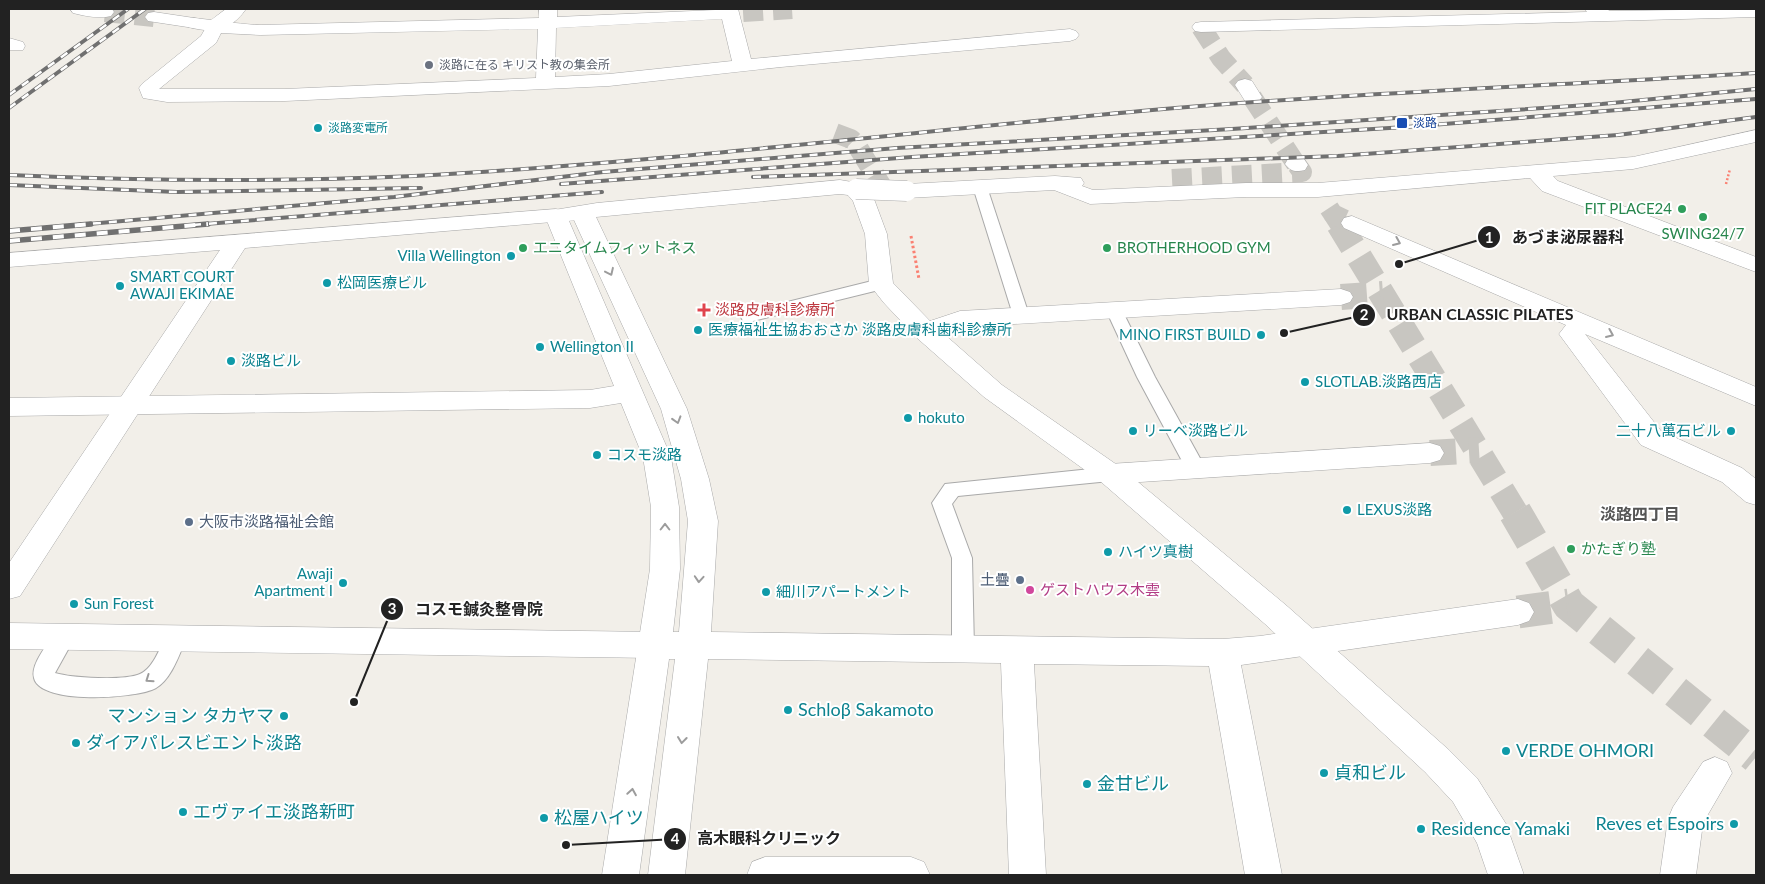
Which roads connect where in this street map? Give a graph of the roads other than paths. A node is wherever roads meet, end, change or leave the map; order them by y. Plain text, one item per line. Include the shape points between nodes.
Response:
1 (80, 9) edge
2 (237, 9) edge
3 (734, 11) edge
4 (105, 12) dead end
5 (1756, 12) edge
6 (1600, 13) edge
7 (547, 16) edge
8 (154, 18) tunnel mouth
9 (215, 26) junction
10 (1201, 27) dead end
11 (1070, 35) dead end
12 (743, 65) junction
13 (545, 83) junction
14 (1752, 139) edge
15 (1535, 171) junction
16 (1172, 179) tunnel mouth
17 (1055, 183) junction
18 (980, 187) junction
19 (855, 190) junction
20 (569, 214) junction
21 (1352, 223) tunnel mouth
22 (238, 241) junction
23 (9, 260) edge
24 (1756, 266) edge
25 (881, 284) junction
26 (1341, 297) tunnel mouth
27 (1114, 310) junction
28 (1021, 315) junction
29 (749, 317) dead end
30 (1580, 321) junction
31 (926, 332) junction
32 (629, 392) junction
33 (1756, 397) edge
34 (128, 406) junction
35 (9, 407) edge
36 (1430, 453) tunnel mouth
37 (1196, 468) junction
38 (1110, 474) junction
39 (1756, 494) edge
40 (9, 587) edge
41 (1518, 612) tunnel mouth
42 (9, 636) edge
43 (64, 637) junction
44 (175, 639) junction
45 (1307, 644) junction
46 (655, 645) junction
47 (693, 646) junction
48 (963, 649) junction
49 (1018, 650) junction
50 (1223, 653) junction
51 (1715, 773) dead end
52 (620, 875) edge
53 (666, 875) edge
54 (765, 875) edge
55 (911, 875) edge
56 (1027, 875) edge
57 (1264, 875) edge
58 (1506, 875) edge
59 (1678, 875) edge

1 - 4 street
2 - 9 street
3 - 7 street
3 - 12 street
5 - 6 street
6 - 10 street
7 - 9 street via 260,30
7 - 13 street
8 - 9 street
9 - 13 street via 209,39 149,88 150,94 286,95
11 - 12 street
12 - 13 street via 610,80
14 - 15 street via 1633,163
15 - 17 street via 1324,199 1246,190 1090,197
15 - 24 street via 1550,186
16 - 17 street
17 - 18 street
18 - 19 street, bridge
18 - 28 lane
19 - 20 street via 840,187
19 - 25 street via 863,199 876,234
20 - 22 street
20 - 32 street
20 -> 47 street via 674,410 695,479 703,522
21 -> 30 street
22 - 23 street
22 - 34 street
25 - 29 lane
25 - 31 street
26 - 27 street
27 - 28 street
27 - 37 lane
28 - 31 street via 960,319
30 -> 33 street
30 - 39 street via 1572,334 1651,438 1732,475
31 - 38 street via 993,391
32 - 34 street via 590,399
46 -> 32 street via 665,569 665,507 656,457
34 - 35 street
34 - 40 street
36 - 37 street
37 - 38 street
38 - 45 street
38 - 48 lane via 952,488 942,503 962,558
41 - 45 street
42 - 43 street
43 - 44 street
44 -> 43 lane via 156,673 147,681 132,687 115,687 54,685 45,679 47,666
44 - 46 street
45 - 50 street
45 - 58 street via 1465,790 1493,836
46 - 47 street
52 -> 46 street
47 - 48 street
47 -> 53 street
48 - 49 street
49 - 50 street
49 - 56 street
50 - 57 street
51 - 59 street via 1686,819
54 - 55 street

